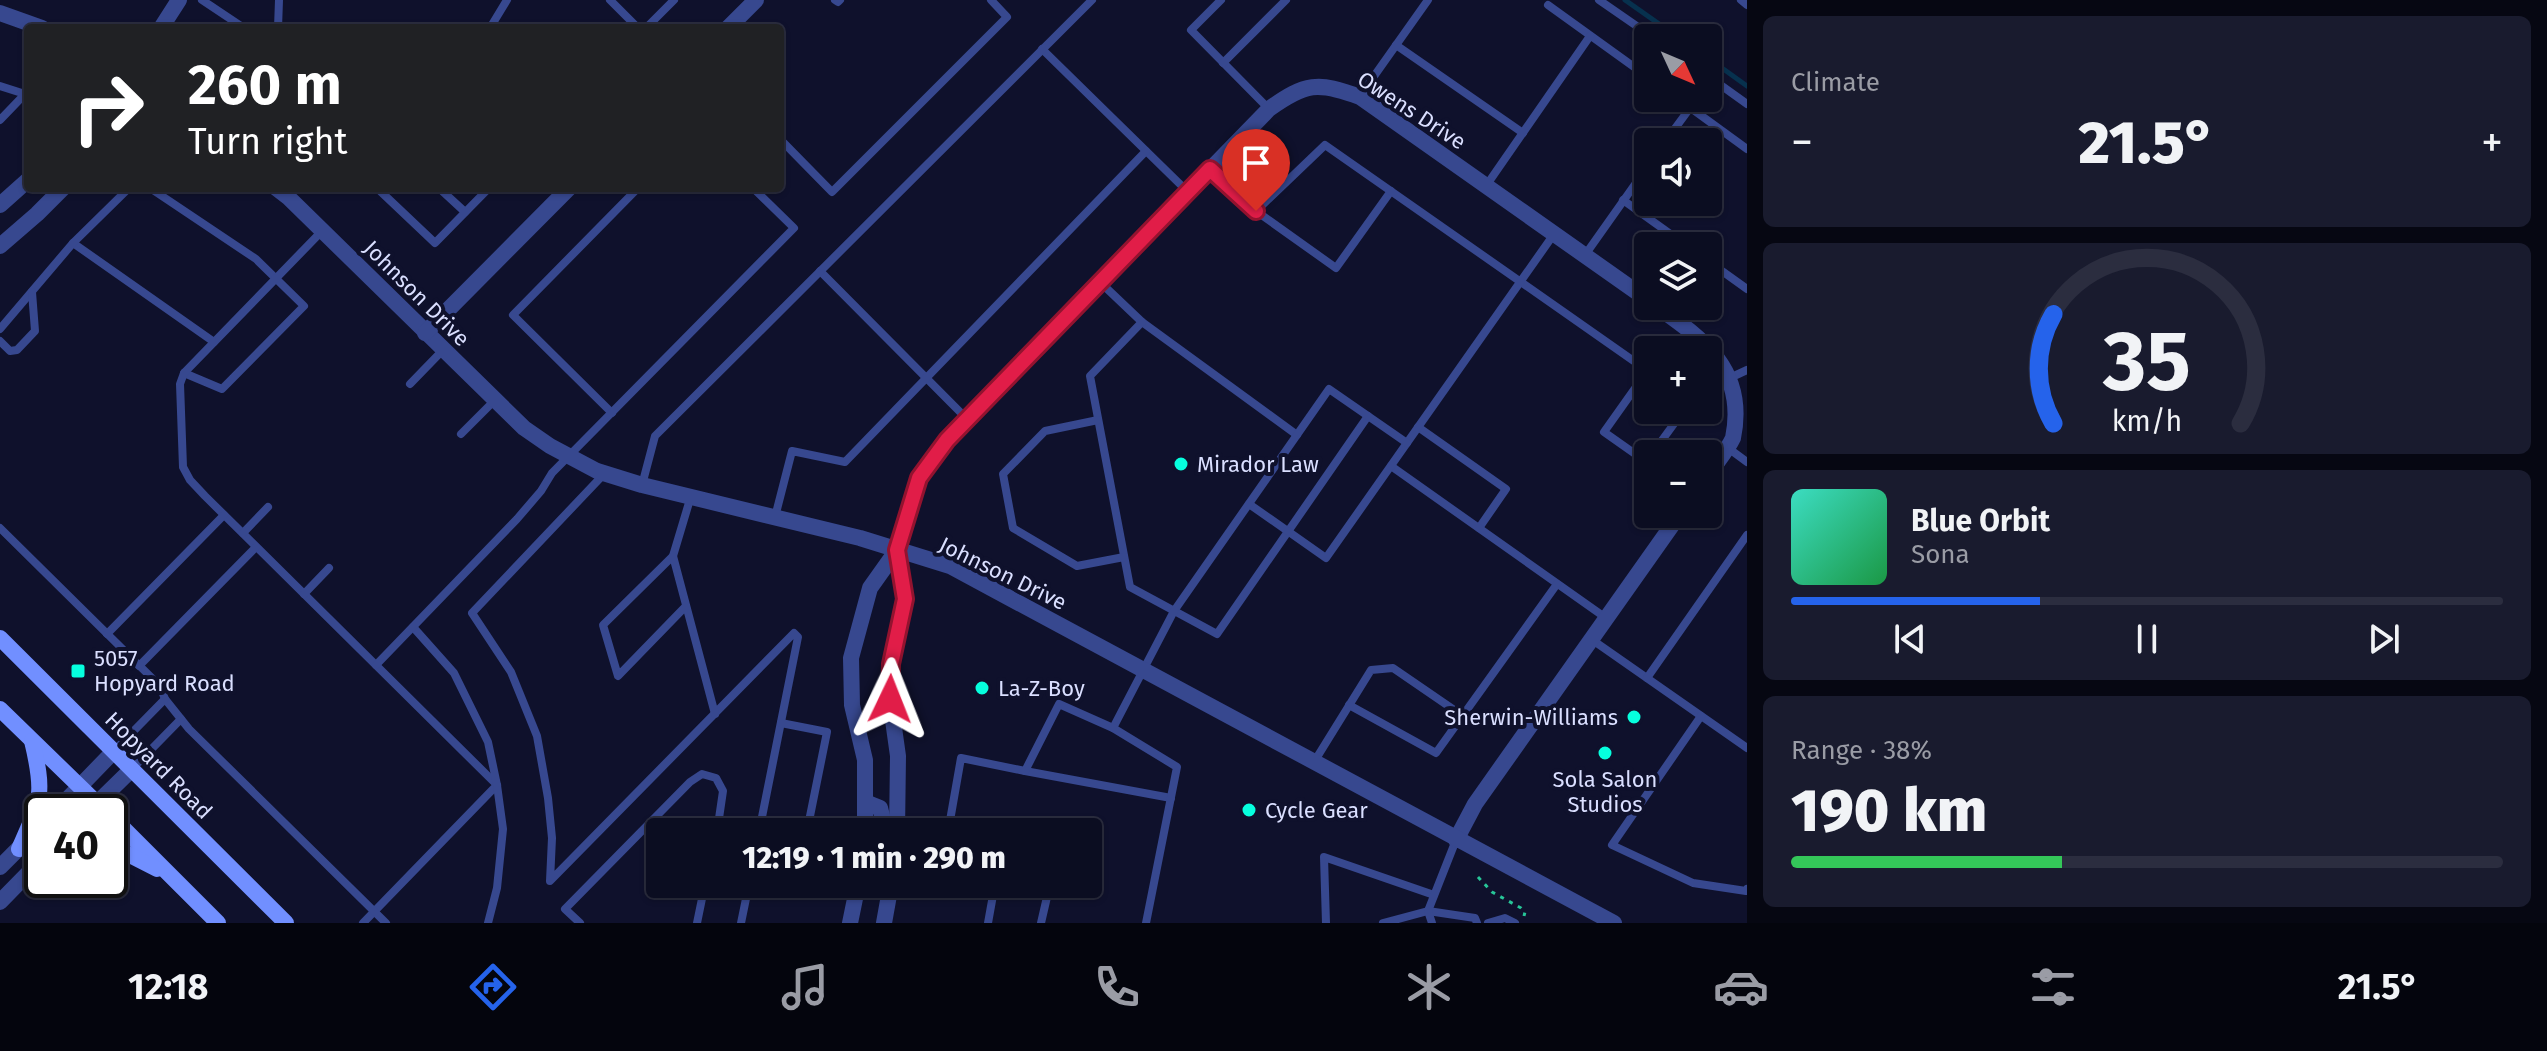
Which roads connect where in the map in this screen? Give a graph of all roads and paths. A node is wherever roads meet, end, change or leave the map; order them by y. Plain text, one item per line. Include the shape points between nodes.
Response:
1 (179, 0) edge
2 (202, 0) edge
3 (279, 0) edge
4 (507, 0) edge
5 (610, 0) edge
6 (674, 0) edge
7 (756, 0) edge
8 (991, 0) edge
9 (1092, 0) edge
10 (1221, 0) edge
11 (1286, 0) edge
12 (1428, 0) edge
13 (1599, 0) edge
14 (1741, 0) edge
15 (1548, 5) dead end
16 (1747, 5) edge
17 (0, 13) edge
18 (31, 24) edge
19 (164, 24) edge
20 (235, 24) edge
21 (278, 24) edge
22 (492, 24) edge
23 (634, 24) edge
24 (650, 24) edge
25 (732, 24) edge
26 (1634, 24) edge
27 (1590, 36) junction
28 (1396, 45) junction
29 (1042, 49) junction
30 (1223, 63) junction
31 (1634, 67) edge
32 (0, 86) edge
33 (1722, 86) edge
34 (24, 94) edge
35 (24, 95) edge
36 (1360, 97) junction
37 (1747, 104) edge
38 (1269, 109) junction
39 (1696, 112) edge
40 (0, 120) edge
41 (1523, 133) junction
42 (784, 143) edge
43 (1747, 149) edge
44 (1146, 151) junction
45 (1210, 169) junction
46 (24, 184) edge
47 (1634, 185) edge
48 (1486, 186) junction
49 (1391, 191) junction
50 (59, 192) edge
51 (125, 192) edge
52 (156, 192) edge
53 (280, 192) edge
54 (381, 192) edge
55 (443, 192) edge
56 (485, 192) edge
57 (565, 192) edge
58 (634, 192) edge
59 (757, 192) edge
60 (1188, 192) junction
61 (1623, 200) junction
62 (0, 205) edge
63 (1256, 211) junction
64 (465, 212) junction
65 (322, 231) junction
66 (1668, 232) edge
67 (1554, 234) junction
68 (73, 243) junction
69 (0, 246) edge
70 (1584, 255) junction
71 (820, 271) junction
72 (1722, 271) edge
73 (275, 278) junction
74 (1100, 282) junction
75 (1520, 282) junction
76 (1747, 289) edge
77 (1634, 290) edge
78 (32, 292) junction
79 (1676, 320) edge
80 (1142, 322) junction
81 (0, 329) edge
82 (425, 333) junction
83 (0, 341) edge
84 (214, 342) junction
85 (443, 350) junction
86 (1634, 360) edge
87 (184, 373) junction
88 (1741, 373) edge
89 (926, 378) junction
90 (410, 384) dead end
91 (1634, 390) edge
92 (495, 400) junction
93 (612, 413) junction
94 (1368, 416) junction
95 (967, 419) junction
96 (1098, 420) junction
97 (1418, 427) junction
98 (461, 434) dead end
99 (1297, 435) junction
100 (1407, 443) junction
101 (1727, 448) junction
102 (1634, 451) edge
103 (1722, 455) edge
104 (569, 457) junction
105 (1747, 462) edge
106 (1391, 466) junction
107 (605, 473) junction
108 (642, 485) junction
109 (691, 496) junction
110 (1249, 504) junction
111 (268, 507) dead end
112 (224, 515) junction
113 (775, 517) junction
114 (0, 528) edge
115 (1479, 528) junction
116 (1670, 528) edge
117 (1288, 532) junction
118 (243, 533) junction
119 (1747, 535) edge
120 (256, 547) junction
121 (897, 550) junction
122 (673, 556) junction
123 (1124, 557) junction
124 (329, 568) dead end
125 (1557, 584) junction
126 (304, 594) junction
127 (685, 607) junction
128 (1174, 611) junction
129 (1606, 618) junction
130 (413, 627) junction
131 (107, 634) junction
132 (0, 638) edge
133 (1591, 639) junction
134 (376, 665) junction
135 (139, 666) junction
136 (1143, 670) junction
137 (1647, 678) junction
138 (165, 699) junction
139 (1349, 705) junction
140 (0, 709) edge
141 (715, 714) junction
142 (1463, 716) junction
143 (1701, 716) junction
144 (181, 719) junction
145 (781, 723) junction
146 (1113, 728) junction
147 (31, 740) junction
148 (1747, 748) edge
149 (114, 751) junction
150 (1314, 763) junction
151 (132, 769) junction
152 (1025, 771) junction
153 (497, 785) junction
154 (80, 787) junction
155 (73, 794) edge
156 (86, 794) edge
157 (113, 794) edge
158 (1171, 798) junction
159 (865, 802) junction
160 (655, 818) edge
161 (719, 818) edge
162 (762, 818) edge
163 (813, 818) edge
164 (865, 818) edge
165 (882, 818) edge
166 (897, 818) edge
167 (950, 818) edge
168 (646, 827) edge
169 (128, 837) edge
170 (1456, 840) junction
171 (24, 844) edge
172 (19, 849) junction
173 (128, 854) edge
174 (0, 867) edge
175 (169, 875) junction
176 (1478, 877) dead end
177 (24, 878) edge
178 (1747, 891) edge
179 (1434, 895) junction
180 (702, 898) edge
181 (746, 898) edge
182 (855, 898) edge
183 (887, 898) edge
184 (992, 898) edge
185 (1047, 898) edge
186 (0, 902) edge
187 (1428, 911) junction
188 (375, 912) junction
189 (218, 923) edge
190 (286, 923) edge
191 (363, 923) edge
192 (386, 923) edge
193 (488, 923) edge
194 (580, 923) edge
195 (697, 923) edge
196 (741, 923) edge
197 (850, 923) edge
198 (884, 923) edge
199 (988, 923) edge
200 (1041, 923) edge
201 (1146, 923) edge
202 (1326, 923) edge
203 (1383, 923) edge
204 (1432, 923) edge
205 (1477, 923) edge
206 (1488, 923) edge
207 (1517, 923) edge
208 (1614, 923) edge

1 - 19 street
2 - 20 lane
3 - 21 lane
4 - 22 lane
5 - 23 lane
6 - 24 lane
7 - 25 street
8 - 42 lane via 1007,17 832,192
9 - 29 lane
10 - 30 lane via 1191,30
11 - 30 lane
12 - 28 lane
13 - 26 lane
14 - 16 lane
15 - 27 lane
17 - 18 street
27 - 31 lane
27 - 41 lane
28 - 36 lane
28 - 41 lane
29 - 44 lane
29 - 71 lane
30 - 38 lane
32 - 34 lane
33 - 37 lane
35 - 40 lane
36 - 38 street, Owens Drive via 1335,87 1312,86
36 - 48 street, Owens Drive
38 - 45 street, Owens Drive
39 - 43 lane
41 - 48 lane
44 - 60 lane
44 - 89 lane
45 - 60 street, Owens Drive
45 - 63 lane
46 - 62 street
47 - 61 lane
48 - 67 street, Owens Drive
49 - 63 lane via 1325,145
49 - 63 lane via 1336,268
49 - 75 lane
50 - 69 street
51 - 68 lane
52 - 73 lane via 256,259
53 - 65 street, Johnson Drive
54 - 64 lane via 435,243
55 - 64 lane
56 - 64 lane
57 - 82 street
58 - 93 lane via 513,315
59 - 93 lane via 794,228
60 - 74 street, Owens Drive
61 - 66 lane
61 - 70 lane
65 - 73 lane
65 - 82 street, Johnson Drive
67 - 70 street, Owens Drive
67 - 75 lane
68 - 78 lane
68 - 84 lane
70 - 77 street, Owens Drive
71 - 89 lane
71 - 108 lane via 655,436
72 - 76 lane
73 - 84 lane
73 - 87 lane via 304,306 222,389
74 - 80 lane
74 - 95 street, Owens Drive
75 - 86 lane
75 - 97 lane
78 - 81 lane
78 - 83 lane via 35,331 17,350 10,351
79 - 88 street
80 - 96 lane via 1090,376
80 - 99 lane
82 - 85 street, Johnson Drive
84 - 87 lane
85 - 90 lane
85 - 92 street, Johnson Drive
87 - 112 lane via 183,467
88 - 101 street via 1740,416
89 - 95 lane
89 - 113 lane via 845,462 792,451
91 - 102 lane via 1604,432
92 - 98 lane
92 - 104 street, Johnson Drive via 524,428
93 - 104 lane
94 - 99 lane via 1329,389
94 - 100 lane
94 - 117 lane
95 - 121 street, Owens Drive via 919,478
96 - 123 lane
96 - 123 lane via 1045,431 1003,474 1013,528 1077,566
97 - 100 lane
97 - 115 lane via 1506,489
99 - 110 lane
100 - 106 lane
101 - 103 street
101 - 105 lane
104 - 107 street, Johnson Drive
104 - 130 lane
106 - 115 lane
106 - 117 lane via 1326,558
107 - 108 street, Johnson Drive
107 - 141 lane via 472,613 511,672 537,736 552,838 550,881
108 - 109 street, Johnson Drive
109 - 113 street, Johnson Drive
109 - 122 lane
110 - 117 lane
110 - 128 lane
111 - 118 lane
112 - 118 lane
112 - 131 lane
113 - 121 street, Johnson Drive
114 - 131 lane
115 - 125 lane
116 - 129 street
117 - 128 lane via 1217,634
118 - 120 lane
119 - 137 lane
120 - 126 lane
120 - 135 lane
121 - 136 street, Johnson Drive via 950,566
121 - 159 street, Owens Drive via 870,588 851,658 852,705 865,760
121 - 166 street, Owens Drive via 905,599 891,664
122 - 127 lane
122 - 127 lane via 603,625 618,676
123 - 128 lane via 1130,587
124 - 126 lane
125 - 129 lane
125 - 142 lane
126 - 134 lane
127 - 141 lane
128 - 136 lane
129 - 133 street
130 - 134 lane
130 - 153 lane via 454,673 488,742
131 - 135 lane
132 - 149 main road, Hopyard Road
133 - 137 lane
133 - 170 street via 1475,804
134 - 153 lane
135 - 138 lane via 160,686
136 - 146 lane
136 - 150 street, Johnson Drive
137 - 143 lane
138 - 144 lane
138 - 149 lane
139 - 142 lane via 1436,753
139 - 142 lane via 1371,670 1393,668
139 - 150 lane
140 - 147 main road
141 - 145 lane via 794,633 798,637
143 - 148 lane
143 - 178 lane via 1612,845 1693,883
144 - 151 lane
144 - 188 lane
145 - 162 lane
145 - 163 lane via 827,732
146 - 152 lane via 1059,704
146 - 158 lane via 1177,767
147 - 154 main road
147 - 172 main road via 41,791
149 - 151 main road, Hopyard Road
149 - 154 street
150 - 170 street, Johnson Drive
151 - 157 street
151 - 190 main road, Hopyard Road
152 - 158 lane
152 - 167 lane via 961,758
153 - 188 lane
153 - 193 lane via 503,829
154 - 155 street
154 - 156 main road
158 - 201 lane
159 - 164 street, Owens Drive
159 - 165 street via 880,808
160 - 161 lane via 702,774 716,778 723,791
168 - 194 lane via 565,909
169 - 175 main road
170 - 179 lane
170 - 208 street, Johnson Drive
171 - 172 street
172 - 174 street
173 - 175 main road
175 - 189 main road
176 - 207 path via 1525,912
177 - 186 street
179 - 187 lane
179 - 202 lane via 1324,857
180 - 195 lane
181 - 196 lane
182 - 197 street
183 - 198 street
184 - 199 lane
185 - 200 lane
187 - 203 lane
187 - 204 lane
187 - 205 lane via 1475,918
188 - 191 lane
188 - 192 lane
206 - 207 lane via 1505,918

